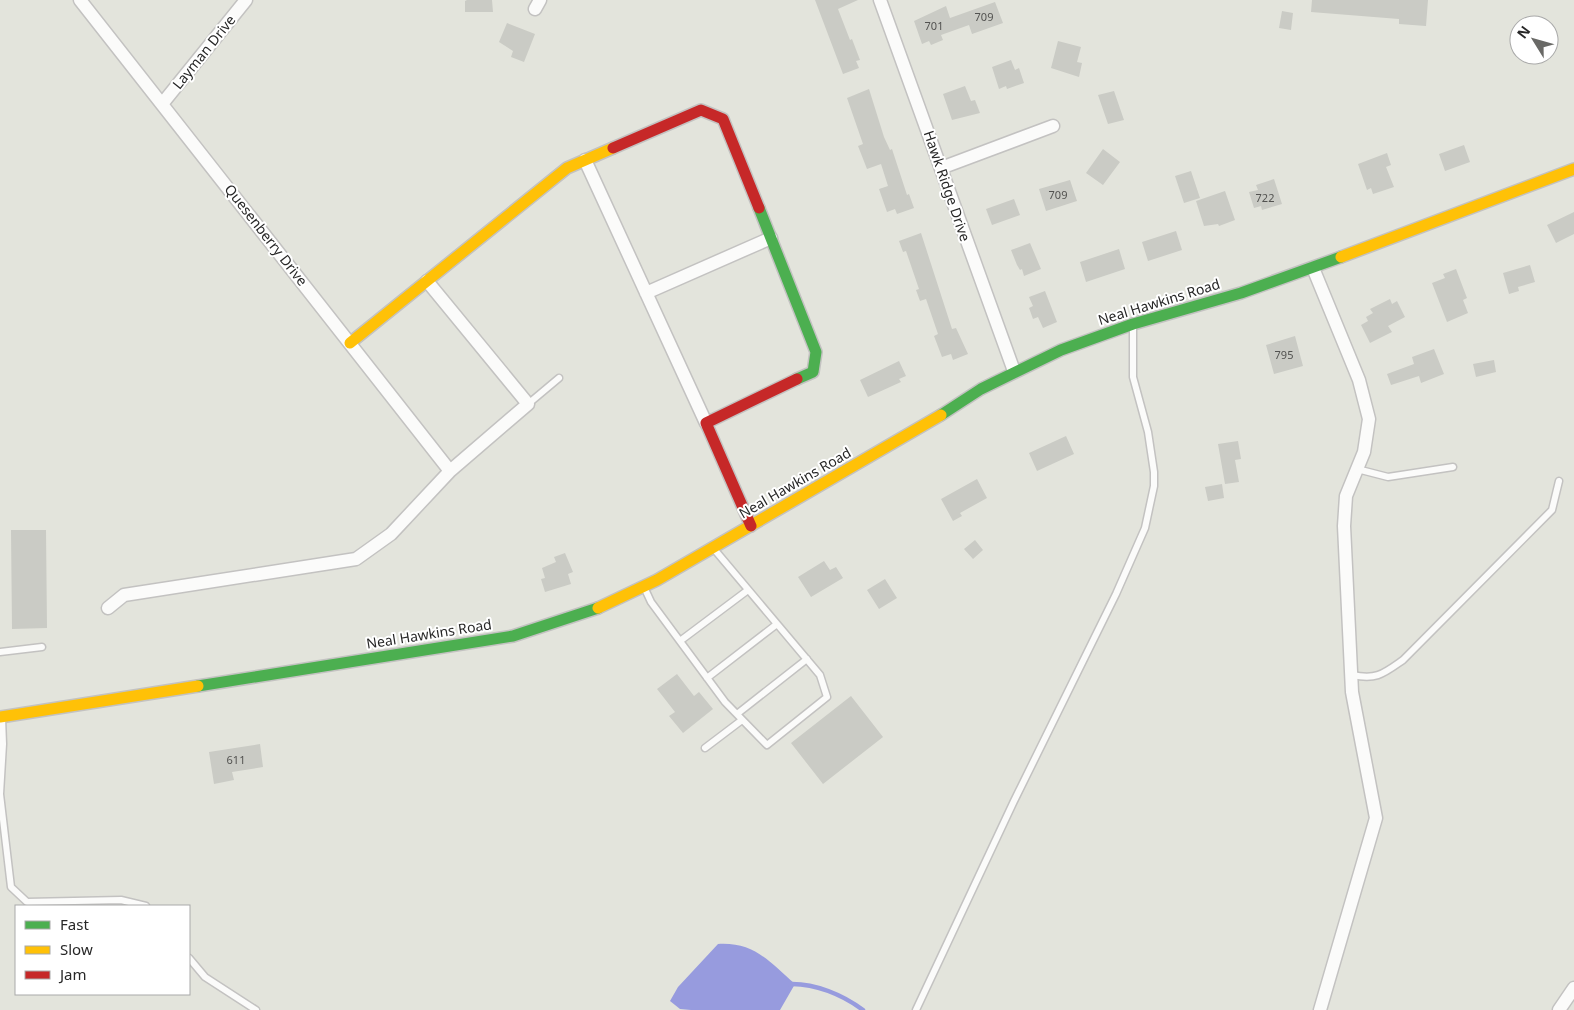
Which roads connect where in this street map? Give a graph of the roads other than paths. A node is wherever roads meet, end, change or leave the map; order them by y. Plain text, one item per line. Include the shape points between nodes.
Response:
1 (80, 0) edge
2 (246, 0) edge
3 (880, 0) edge
4 (162, 104) junction
5 (1053, 126) dead end
6 (585, 160) junction
7 (941, 168) junction
8 (1574, 169) edge
9 (770, 238) junction
10 (1313, 268) junction
11 (427, 281) junction
12 (646, 293) junction
13 (1133, 324) junction
14 (350, 343) junction
15 (1014, 371) junction
16 (559, 378) dead end
17 (528, 404) junction
18 (706, 423) junction
19 (1453, 467) dead end
20 (1357, 469) junction
21 (450, 471) junction
22 (1560, 480) dead end
23 (752, 526) junction
24 (713, 548) junction
25 (644, 587) junction
26 (748, 590) junction
27 (108, 608) dead end
28 (777, 624) junction
29 (680, 641) junction
30 (42, 647) dead end
31 (0, 652) edge
32 (807, 659) junction
33 (1352, 675) junction
34 (707, 678) junction
35 (1, 717) edge
36 (739, 717) junction
37 (705, 748) dead end
38 (142, 905) edge
39 (190, 959) edge
40 (1574, 988) edge
41 (256, 1010) edge
42 (916, 1010) edge
43 (1320, 1010) edge
44 (1560, 1010) edge

1 - 4 street, Quesenberry Drive
2 - 4 street, Layman Drive
3 - 7 street, Hawk Ridge Drive
4 - 14 street, Quesenberry Drive
5 - 7 street
6 - 9 street via 701,110 722,119
6 - 11 street via 567,168
6 - 12 street
7 - 15 street, Hawk Ridge Drive
8 - 10 street, Neal Hawkins Road
9 - 12 street
9 - 18 street via 816,352 813,372
10 - 13 street, Neal Hawkins Road
10 - 20 street via 1359,380 1369,419 1364,452
11 - 14 street
11 - 17 street
12 - 18 street
13 - 15 street, Neal Hawkins Road
13 - 42 lane via 1133,377 1148,432 1154,472 1145,528
14 - 21 street, Quesenberry Drive
15 - 23 street, Neal Hawkins Road
16 - 17 lane
17 - 21 street
18 - 23 street
19 - 20 lane via 1388,477
20 - 33 street via 1346,496 1344,526
21 - 27 street via 391,534 356,559 124,595
22 - 33 lane via 1552,510 1403,660 1382,675 1369,678
23 - 24 street, Neal Hawkins Road
24 - 25 street, Neal Hawkins Road
24 - 26 lane
25 - 29 lane
25 - 35 street, Neal Hawkins Road via 575,617 512,636
26 - 28 lane
26 - 29 lane
28 - 32 lane
28 - 34 lane
29 - 34 lane
30 - 31 lane
32 - 36 lane
32 - 36 lane via 820,675 827,697 766,745
33 - 43 street via 1352,692 1376,818
34 - 36 lane
35 - 38 lane via 0,794 11,887 27,902 121,900
36 - 37 lane
39 - 41 lane via 206,976
40 - 44 street

